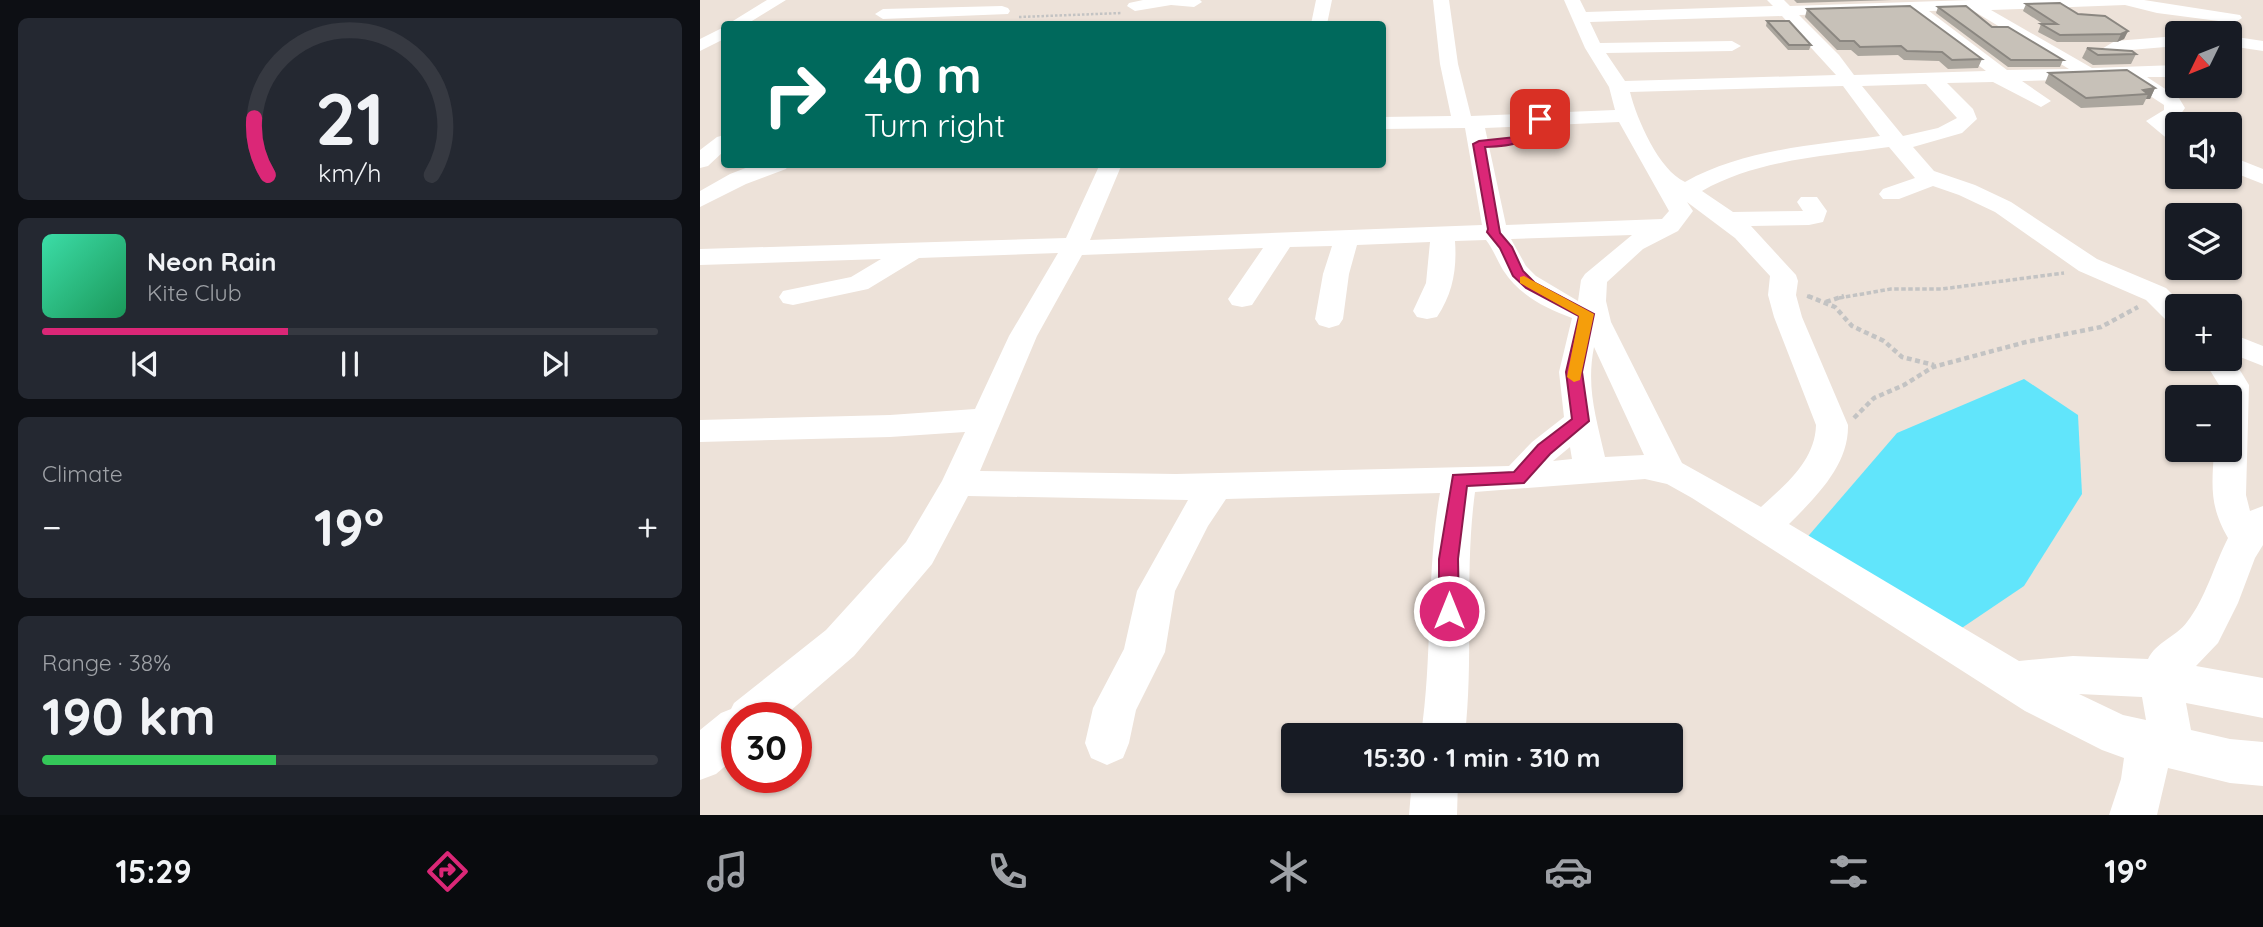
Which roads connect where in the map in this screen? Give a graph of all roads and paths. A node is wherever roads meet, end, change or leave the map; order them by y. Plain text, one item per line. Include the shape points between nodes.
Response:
1 (778, 0) edge
2 (899, 0) edge
3 (968, 0) edge
4 (1324, 0) edge
5 (1441, 0) edge
6 (1884, 0) edge
7 (2129, 0) edge
8 (1195, 1) edge
9 (1980, 3) edge
10 (1779, 5) edge
11 (1905, 6) junction
12 (1132, 9) edge
13 (1575, 9) edge
14 (919, 13) junction
15 (1000, 13) edge
16 (1703, 13) junction
17 (877, 19) edge
18 (1187, 19) dead end
19 (741, 21) edge
20 (1320, 21) edge
21 (2200, 21) edge
22 (2165, 23) edge
23 (721, 34) edge
24 (2165, 35) edge
25 (2024, 37) junction
26 (1956, 40) junction
27 (2242, 43) edge
28 (2263, 46) edge
29 (706, 47) edge
30 (1594, 48) junction
31 (2109, 50) junction
32 (2052, 51) junction
33 (2165, 57) edge
34 (2242, 57) edge
35 (2263, 58) edge
36 (1738, 59) junction
37 (2165, 71) edge
38 (2126, 72) junction
39 (2087, 73) junction
40 (1998, 76) junction
41 (1931, 78) junction
42 (1847, 81) junction
43 (1717, 85) junction
44 (1619, 87) junction
45 (2040, 101) dead end
46 (1938, 108) junction
47 (2172, 112) edge
48 (1626, 116) junction
49 (2165, 117) edge
50 (1540, 119) junction
51 (1386, 123) edge
52 (2165, 127) edge
53 (1485, 135) junction
54 (721, 136) edge
55 (700, 137) edge
56 (1892, 137) junction
57 (721, 144) edge
58 (700, 161) edge
59 (767, 168) edge
60 (1109, 168) edge
61 (2242, 168) edge
62 (1926, 176) junction
63 (2263, 177) edge
64 (1891, 194) dead end
65 (700, 200) edge
66 (1808, 202) dead end
67 (1674, 204) junction
68 (1721, 216) junction
69 (1494, 232) junction
70 (1442, 234) junction
71 (1346, 237) junction
72 (1283, 239) junction
73 (1074, 246) junction
74 (915, 249) junction
75 (700, 257) edge
76 (2072, 276) dead end
77 (1782, 290) junction
78 (793, 297) dead end
79 (1242, 299) dead end
80 (2135, 299) dead end
81 (1826, 302) junction
82 (2165, 303) edge
83 (1427, 311) dead end
84 (1591, 316) junction
85 (1329, 319) dead end
86 (2242, 347) edge
87 (2263, 357) edge
88 (1938, 365) junction
89 (2225, 371) edge
90 (985, 419) junction
91 (1580, 421) junction
92 (700, 431) edge
93 (1834, 438) junction
94 (1591, 470) junction
95 (1669, 472) junction
96 (1518, 478) junction
97 (1459, 480) junction
98 (958, 483) junction
99 (1219, 484) junction
100 (1763, 527) junction
101 (2255, 530) edge
102 (2164, 679) junction
103 (2014, 681) junction
104 (2263, 698) edge
105 (768, 702) edge
106 (1445, 723) edge
107 (721, 741) edge
108 (1107, 743) dead end
109 (2160, 745) junction
110 (700, 758) edge
111 (2263, 764) edge
112 (1434, 793) edge
113 (1433, 815) edge
114 (2133, 815) edge

1 - 19 street
2 - 17 street
3 - 14 street via 933,5
4 - 20 street
5 - 53 street via 1450,64
6 - 11 street
7 - 9 street
7 - 21 street via 2181,12 2242,18
7 - 22 street
8 - 12 street via 1171,0
8 - 18 street
9 - 11 street
9 - 25 street
10 - 11 street
10 - 16 street
10 - 42 street via 1833,59
11 - 26 street
12 - 15 path
13 - 16 street
13 - 30 street
14 - 15 street
14 - 17 street
16 - 36 street
23 - 29 street
24 - 31 street
25 - 26 street
25 - 32 street
26 - 40 street
27 - 28 street
30 - 36 street
30 - 44 street
31 - 32 street
31 - 33 street
32 - 39 street
34 - 35 street
36 - 43 street via 1737,75
37 - 38 street
38 - 39 street
38 - 47 street via 2172,102
39 - 40 street
40 - 41 street
40 - 45 street
41 - 42 street
41 - 46 street
42 - 43 street
42 - 56 street
43 - 44 street
44 - 48 street
46 - 56 street
46 - 56 street via 1966,113 1967,119 1963,125
48 - 50 street
48 - 67 street
49 - 52 street via 2156,121
50 - 53 street
50 - 53 street via 1526,136
51 - 53 street
53 - 69 street
54 - 55 street
56 - 62 street
56 - 67 street via 1716,173
57 - 58 street
59 - 65 street
60 - 73 street
61 - 63 street
62 - 64 street via 1923,183
62 - 82 street via 1954,175 2088,265 2141,286
66 - 68 street via 1814,217
67 - 68 street
67 - 69 street via 1557,232
67 - 84 street via 1594,280
68 - 77 street via 1771,259 1783,275
69 - 70 street
69 - 84 street via 1517,273 1531,286
70 - 71 street
70 - 83 street via 1444,271
71 - 72 street
71 - 85 street
72 - 73 street
72 - 79 street
73 - 74 street
73 - 90 street via 1023,336
74 - 75 street
74 - 78 street via 859,283
76 - 81 path via 2056,273 1942,289 1891,289
77 - 81 path
77 - 93 street via 1793,333 1821,395
80 - 88 path via 2143,303 2101,327
81 - 88 path via 1852,326 1884,341 1902,357
84 - 91 street via 1574,372
84 - 95 street
86 - 87 street
88 - 93 path via 1874,398
89 - 101 street via 2234,385 2229,495 2233,516
90 - 92 street
90 - 98 street
91 - 94 street
91 - 96 street
93 - 100 street via 1831,451 1801,489
94 - 95 street via 1645,467
94 - 96 street
95 - 100 street
96 - 97 street
97 - 99 street
97 - 106 street via 1449,559
98 - 99 street
98 - 105 street via 919,553 840,643
99 - 108 street via 1194,518 1156,591 1143,652 1115,708
100 - 103 street
101 - 102 street via 2233,564 2203,633 2167,663
102 - 103 street via 2073,675
102 - 104 street
102 - 109 street
103 - 109 street via 2118,735
107 - 110 street
109 - 111 street
109 - 114 street
112 - 113 street

